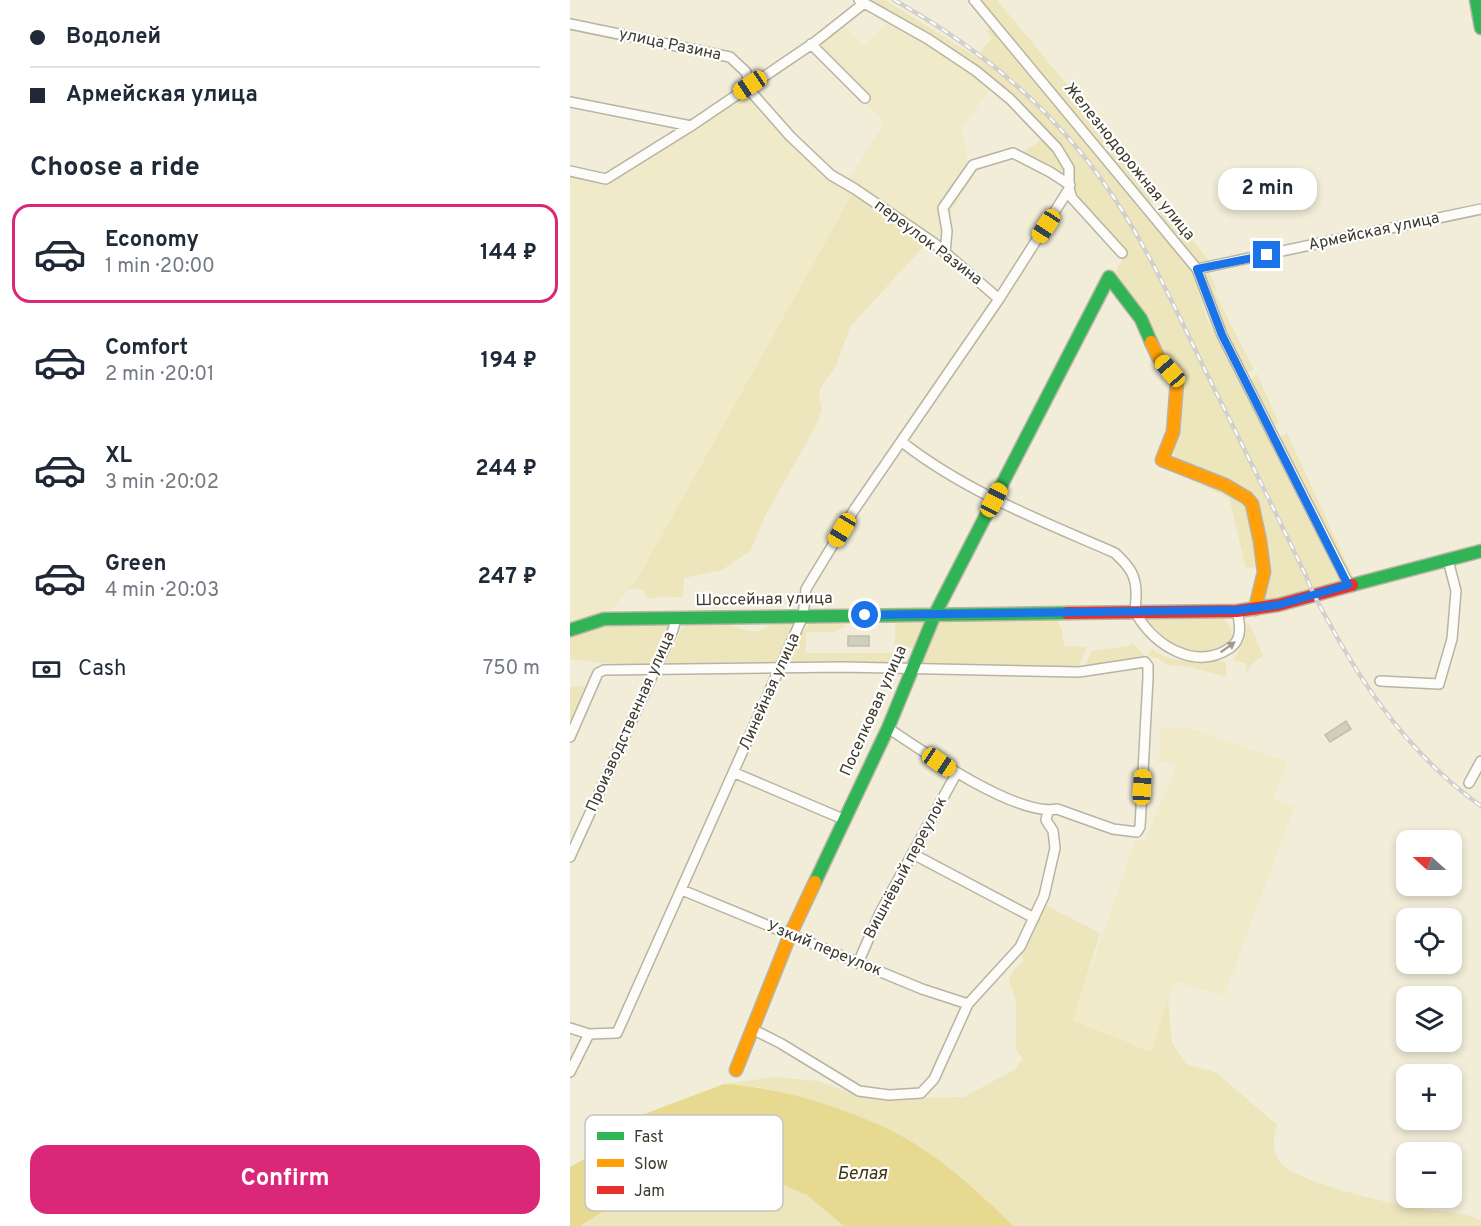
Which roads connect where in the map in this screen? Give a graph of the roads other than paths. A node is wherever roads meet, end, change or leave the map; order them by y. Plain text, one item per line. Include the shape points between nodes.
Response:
1 (974, 0) edge
2 (1476, 0) edge
3 (861, 2) edge
4 (570, 24) edge
5 (1481, 28) edge
6 (812, 44) junction
7 (750, 85) junction
8 (865, 98) dead end
9 (570, 102) edge
10 (691, 126) junction
11 (570, 171) edge
12 (1070, 187) junction
13 (855, 189) joint
14 (1481, 209) edge
15 (945, 253) junction
16 (1122, 253) dead end
17 (1197, 269) junction
18 (999, 299) junction
19 (902, 442) junction
20 (994, 500) junction
21 (1481, 551) edge
22 (1448, 560) junction
23 (1348, 585) junction
24 (1255, 609) junction
25 (1238, 610) junction
26 (1136, 612) junction
27 (935, 614) junction
28 (803, 616) junction
29 (676, 618) junction
30 (572, 627) edge
31 (780, 668) junction
32 (910, 670) junction
33 (653, 671) junction
34 (1380, 681) dead end
35 (888, 728) junction
36 (570, 737) edge
37 (1481, 761) edge
38 (735, 773) junction
39 (956, 774) junction
40 (1469, 783) dead end
41 (1048, 811) junction
42 (843, 819) junction
43 (913, 854) junction
44 (570, 857) edge
45 (682, 890) junction
46 (1034, 918) junction
47 (790, 935) junction
48 (858, 963) junction
49 (968, 1004) junction
50 (570, 1028) edge
51 (752, 1029) junction
52 (589, 1034) junction
53 (736, 1070) dead end
54 (570, 1072) edge

1 - 17 street, Железнодорожная улица
2 - 5 street
3 - 6 street
3 - 12 street via 938,45 1010,99 1058,148 1069,168
4 - 7 street, улица Разина via 730,57 746,72
6 - 7 street
6 - 8 street
7 - 10 street
7 - 13 street, улица Разина via 753,94 790,136 831,175
9 - 10 street
10 - 11 street via 606,179
12 - 15 street via 1013,153 973,165 943,208
12 - 16 street via 1080,207
12 - 18 street, Линейная улица
13 - 15 street, переулок Разина
14 - 17 street, Армейская улица
15 - 18 street, переулок Разина
17 - 23 street, Железнодорожная улица via 1222,335
18 - 19 street, Линейная улица
19 - 20 street
19 - 28 street, Линейная улица via 854,510 806,589
20 - 24 street, Поселковая улица via 1109,278 1141,319 1158,357 1177,382 1175,425 1171,445 1162,460 1236,489 1252,504 1264,567 1263,580 1255,594
20 - 26 street via 1115,554 1131,568 1136,583
20 - 27 street, Поселковая улица
21 - 22 street, Шоссейная улица
22 - 23 street, Шоссейная улица
22 - 34 street via 1456,591 1452,639 1439,684
23 - 24 street, Шоссейная улица
24 - 25 street, Шоссейная улица
25 - 26 street, Шоссейная улица
26 -> 25 street via 1153,636 1173,652 1207,657 1234,646 1240,635
26 - 27 street, Шоссейная улица
27 - 28 street, Шоссейная улица
27 - 32 street, Поселковая улица
28 - 29 street, Шоссейная улица
28 - 31 street, Линейная улица
29 - 30 street, Шоссейная улица via 604,619
29 - 33 street, Производственная улица
31 - 32 street
31 - 33 street
31 - 38 street, Линейная улица
32 - 35 street, Поселковая улица
32 - 41 street via 1079,672 1145,662 1148,678 1137,832 1113,829 1057,809
33 - 36 street via 598,673
33 - 44 street, Производственная улица
35 - 39 street
35 - 42 street, Поселковая улица
37 - 40 street
38 - 42 street
38 - 45 street, Линейная улица
39 - 41 street via 1015,801
39 - 43 street, Вишнёвый переулок
41 - 46 street via 1046,819 1053,831 1055,848 1044,896
42 - 47 street, Поселковая улица
43 - 46 street
43 - 48 street, Вишнёвый переулок
45 - 47 street, Узкий переулок
45 - 52 street, Линейная улица via 617,1033
46 - 49 street via 1020,947
47 - 48 street, Узкий переулок
47 - 51 street, Поселковая улица
48 - 49 street, Узкий переулок
49 - 51 street via 934,1079 921,1092 889,1095 859,1091
50 - 52 street
51 - 53 street, Поселковая улица
52 - 54 street

